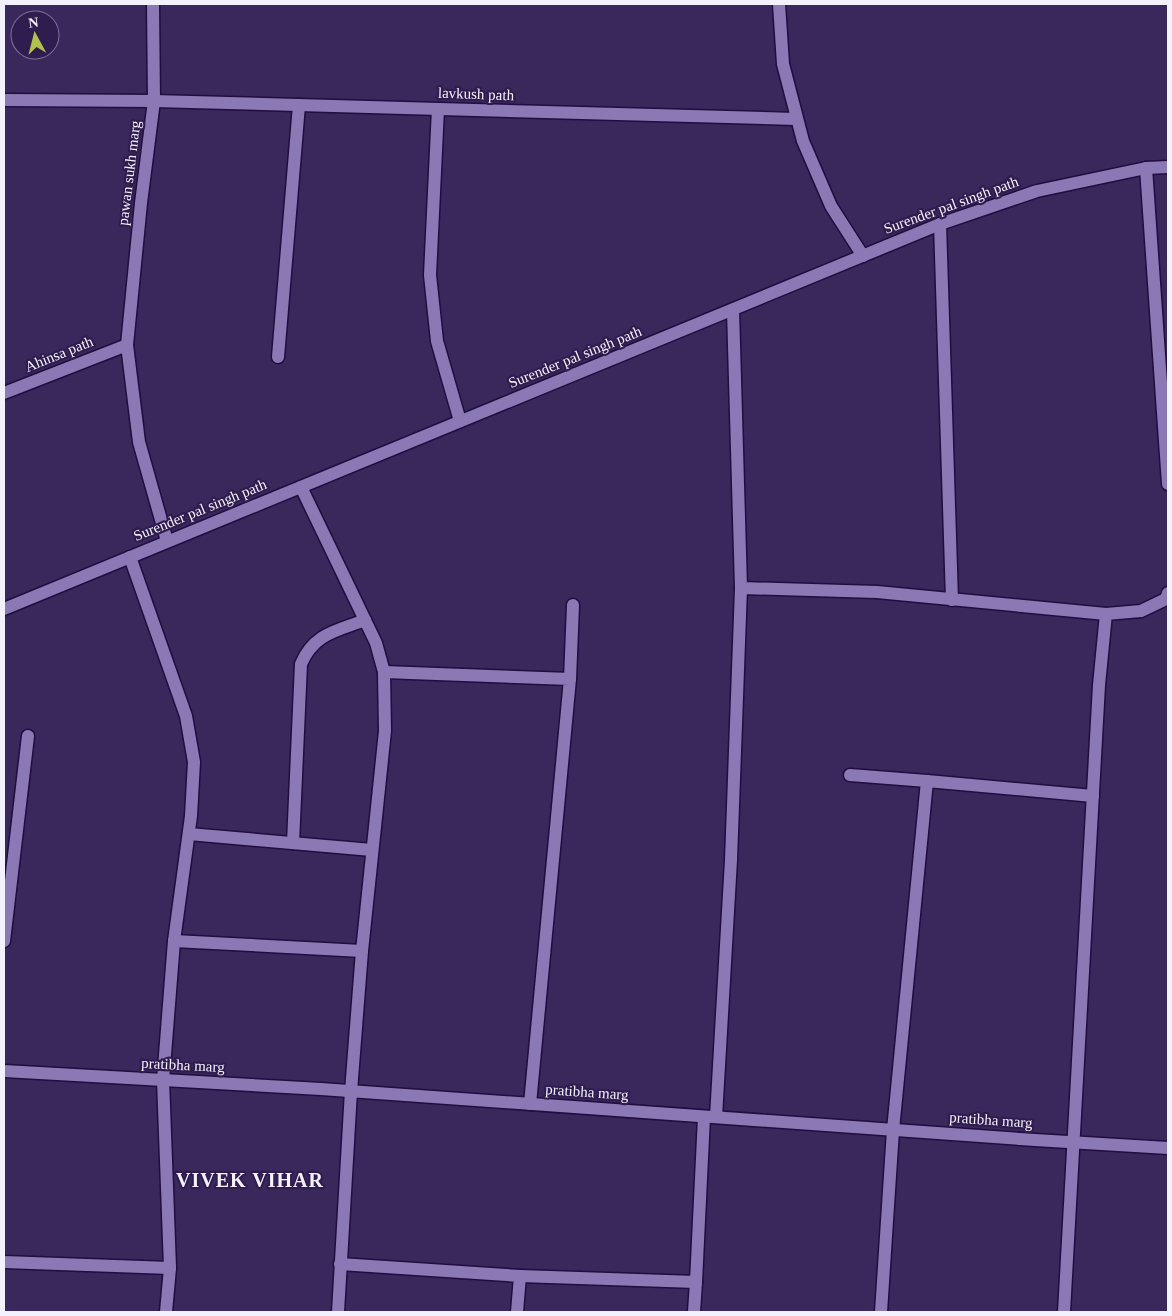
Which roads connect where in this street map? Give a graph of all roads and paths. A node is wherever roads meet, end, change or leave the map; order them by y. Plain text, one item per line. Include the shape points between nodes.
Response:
1 (154, 4) edge
2 (779, 4) edge
3 (4, 100) edge
4 (154, 101) junction
5 (299, 105) junction
6 (438, 109) junction
7 (796, 119) junction
8 (1168, 167) edge
9 (1146, 168) junction
10 (940, 224) junction
11 (863, 256) junction
12 (733, 310) junction
13 (127, 345) junction
14 (278, 356) dead end
15 (4, 394) edge
16 (460, 421) junction
17 (1168, 484) edge
18 (301, 487) junction
19 (167, 541) junction
20 (130, 557) junction
21 (741, 588) junction
22 (1168, 593) edge
23 (952, 600) junction
24 (574, 604) dead end
25 (4, 609) edge
26 (1106, 614) junction
27 (365, 620) junction
28 (384, 672) junction
29 (570, 679) junction
30 (28, 736) dead end
31 (850, 775) dead end
32 (928, 781) junction
33 (1093, 796) junction
34 (189, 834) junction
35 (293, 843) junction
36 (372, 850) junction
37 (4, 941) edge
38 (174, 941) junction
39 (362, 951) junction
40 (4, 1071) edge
41 (163, 1080) junction
42 (351, 1091) junction
43 (530, 1104) junction
44 (710, 1117) junction
45 (893, 1130) junction
46 (1074, 1142) junction
47 (1168, 1148) edge
48 (4, 1262) edge
49 (340, 1264) junction
50 (170, 1268) junction
51 (520, 1276) junction
52 (696, 1282) junction
53 (166, 1312) edge
54 (338, 1312) edge
55 (517, 1312) edge
56 (694, 1312) edge
57 (881, 1312) edge
58 (1064, 1312) edge

1 - 4 street, pawan sukh marg
2 - 7 street via 783,64
3 - 4 street, lavkush path
4 - 5 street, lavkush path
4 - 13 street, pawan sukh marg
5 - 6 street, lavkush path
5 - 14 street
6 - 7 street, lavkush path
6 - 16 street via 430,275 437,340
7 - 11 street via 831,206
8 - 9 street, Surender pal singh path
9 - 10 street, Surender pal singh path via 1037,191
9 - 17 street
10 - 11 street, Surender pal singh path
10 - 23 street
11 - 12 street, Surender pal singh path
12 - 16 street, Surender pal singh path
12 - 21 street
13 - 15 street, Ahinsa path
13 - 19 street, pawan sukh marg via 139,442
16 - 18 street, Surender pal singh path
18 - 19 street, Surender pal singh path
18 - 27 street
19 - 20 street, Surender pal singh path
20 - 25 street, Surender pal singh path
20 - 34 street via 186,716 194,762
21 - 23 street via 877,592
21 - 44 street via 731,860
22 - 26 street via 1166,599 1141,611
23 - 26 street
24 - 29 street
26 - 33 street
27 - 28 street
27 - 35 street via 322,636 307,650 301,664
28 - 29 street
28 - 36 street via 385,731
29 - 43 street
30 - 37 street
31 - 32 street
32 - 33 street
32 - 45 street
33 - 46 street
34 - 35 street
34 - 38 street
35 - 36 street
36 - 39 street
38 - 39 street
38 - 41 street
39 - 42 street
40 - 41 street, pratibha marg
41 - 42 street, pratibha marg
41 - 50 street
42 - 43 street, pratibha marg
42 - 49 street
43 - 44 street, pratibha marg
44 - 45 street, pratibha marg
44 - 52 street
45 - 46 street, pratibha marg
45 - 57 street
46 - 47 street, pratibha marg
46 - 58 street
48 - 50 street
49 - 51 street
49 - 54 street
50 - 53 street
51 - 52 street
51 - 55 street
52 - 56 street

